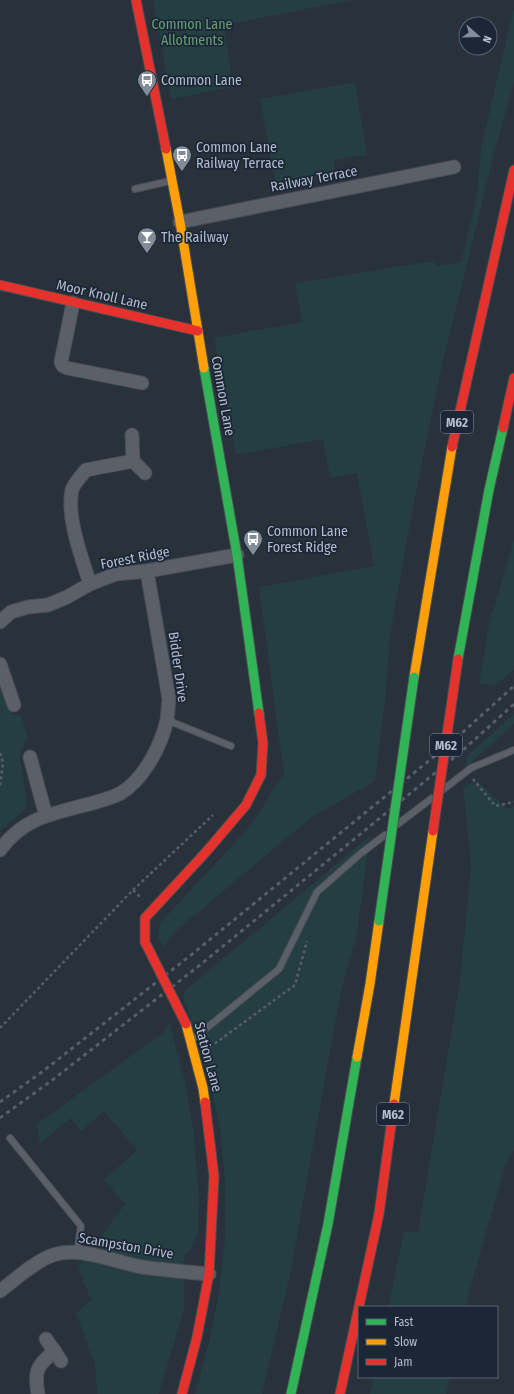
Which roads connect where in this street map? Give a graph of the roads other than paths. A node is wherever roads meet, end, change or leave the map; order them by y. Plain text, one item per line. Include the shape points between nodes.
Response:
1 (136, 0) edge
2 (454, 167) dead end
3 (514, 170) edge
4 (172, 181) junction
5 (135, 188) dead end
6 (180, 222) junction
7 (0, 285) edge
8 (73, 303) junction
9 (198, 331) junction
10 (514, 378) edge
11 (142, 383) dead end
12 (132, 434) dead end
13 (133, 461) junction
14 (145, 473) dead end
15 (238, 555) junction
16 (147, 571) junction
17 (90, 584) junction
18 (0, 622) edge
19 (0, 664) edge
20 (14, 705) dead end
21 (167, 720) junction
22 (231, 746) dead end
23 (514, 750) edge
24 (30, 757) dead end
25 (261, 775) joint
26 (46, 816) junction
27 (0, 850) edge
28 (190, 1041) junction
29 (10, 1138) dead end
30 (77, 1253) junction
31 (209, 1274) junction
32 (0, 1291) edge
33 (359, 1306) edge
34 (358, 1311) edge
35 (46, 1339) dead end
36 (38, 1394) edge
37 (182, 1394) edge
38 (291, 1394) edge
39 (340, 1394) edge

1 - 4 main road, Common Lane
2 - 6 street, Railway Terrace
3 - 38 main road, M62, bridge via 450,456 414,677 370,984 328,1224
4 - 5 lane
4 - 6 main road, Common Lane
6 - 9 main road, Common Lane
7 - 8 main road, Moor Knoll Lane
8 - 9 main road, Moor Knoll Lane
8 - 11 street via 61,362 63,366
9 - 15 main road, Common Lane
10 - 33 main road, M62, bridge via 489,490 458,659 379,1214
12 - 13 street
13 - 14 street
13 - 17 street via 86,470 72,488 73,523
15 - 16 street, Forest Ridge
15 - 25 main road, Common Lane via 263,743
16 - 17 street, Forest Ridge via 116,574
16 - 21 street, Bidder Drive via 169,699
17 - 18 street, Forest Ridge via 48,605 11,612
19 - 20 street
21 - 22 lane
21 - 26 street, Bidder Drive via 152,760 139,778 121,793
23 - 28 lane via 471,768 360,854 317,892 279,968
24 - 26 street
25 - 28 main road, Station Lane, bridge via 246,805 145,918 145,942 186,1024
26 - 27 street, Bidder Drive via 18,831
28 - 31 main road, Station Lane via 203,1088 214,1176
29 - 30 lane via 81,1226
30 - 31 street, Scampston Drive via 142,1267
30 - 32 street, Scampston Drive via 66,1252 51,1256
31 - 37 main road, Station Lane via 197,1337
34 - 39 main road, M62, bridge
35 - 36 street via 58,1356 43,1360 37,1371

